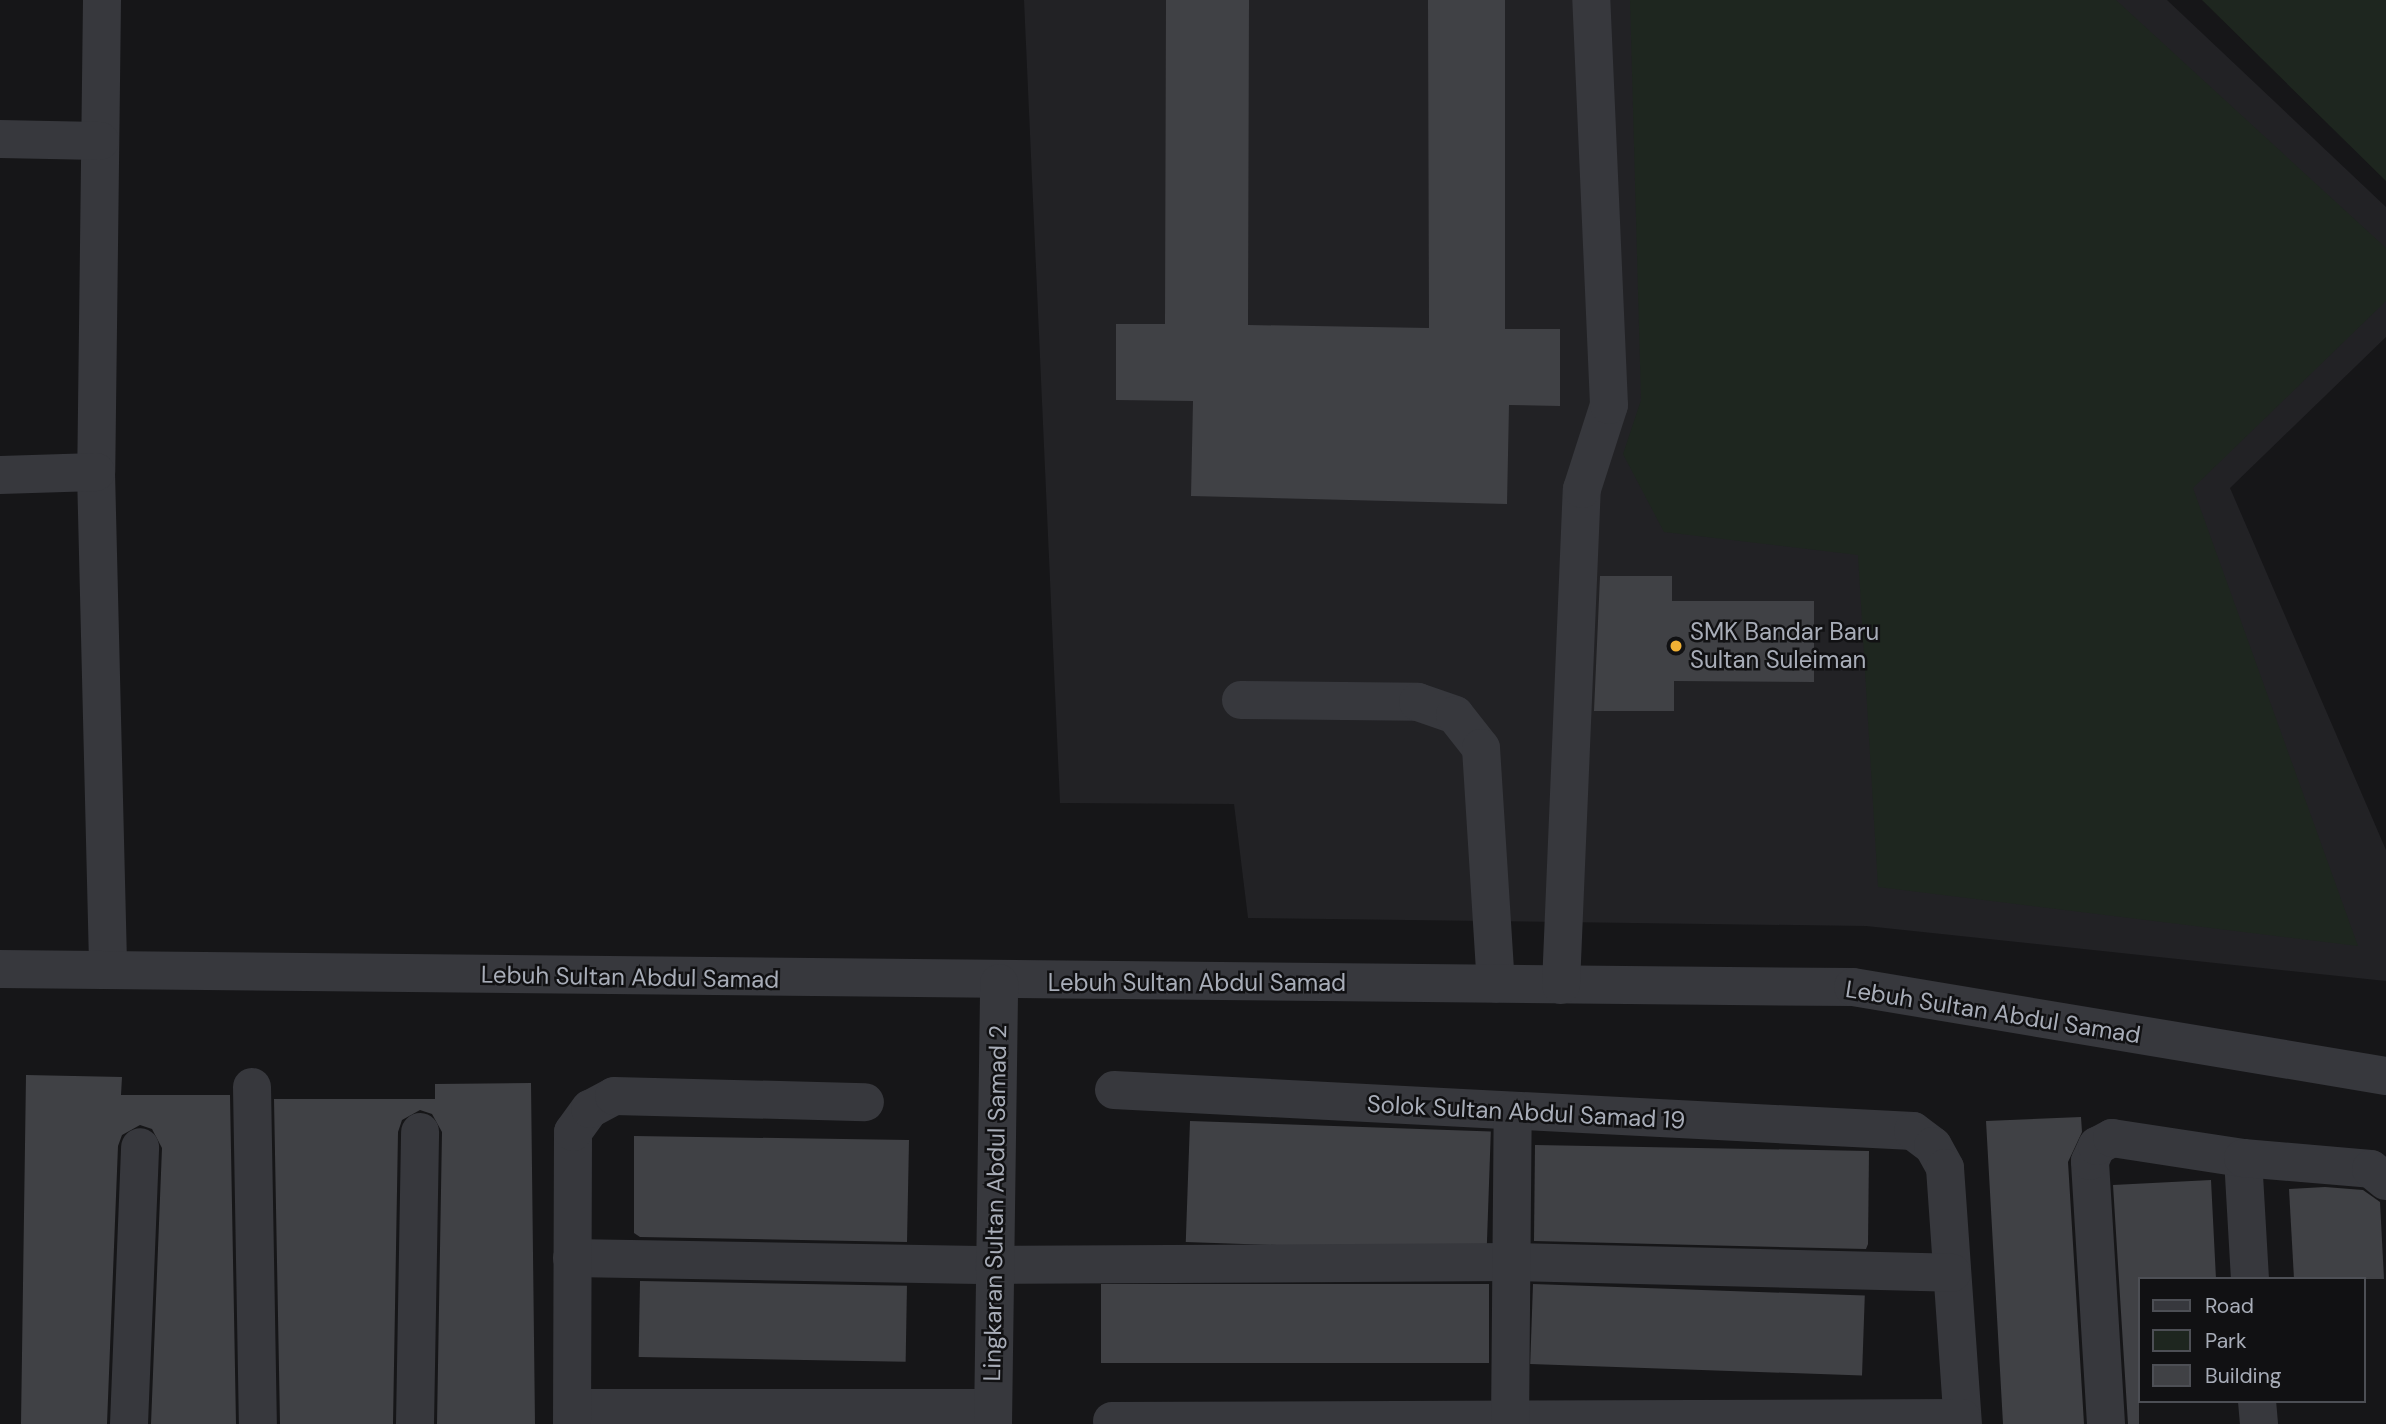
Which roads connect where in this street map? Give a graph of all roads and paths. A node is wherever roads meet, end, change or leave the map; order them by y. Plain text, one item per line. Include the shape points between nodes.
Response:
1 (102, 0) edge
2 (1591, 0) edge
3 (0, 139) edge
4 (100, 141) junction
5 (96, 472) junction
6 (0, 475) edge
7 (1241, 700) dead end
8 (0, 969) edge
9 (108, 969) junction
10 (999, 983) junction
11 (1496, 984) junction
12 (1561, 985) junction
13 (2386, 1076) edge
14 (252, 1087) dead end
15 (1114, 1090) dead end
16 (865, 1102) dead end
17 (1513, 1111) junction
18 (420, 1132) dead end
19 (140, 1147) dead end
20 (2244, 1158) junction
21 (2386, 1181) edge
22 (572, 1258) junction
23 (1511, 1262) junction
24 (994, 1265) junction
25 (1952, 1273) junction
26 (2250, 1277) edge
27 (2257, 1403) edge
28 (573, 1416) edge
29 (897, 1416) edge
30 (992, 1416) edge
31 (1112, 1421) dead end
32 (1962, 1421) edge
33 (1510, 1422) edge
34 (129, 1424) edge
35 (258, 1424) edge
36 (415, 1424) edge
37 (2106, 1424) edge
38 (2259, 1424) edge

1 - 4 street
2 - 12 street via 1609,405 1582,489
3 - 4 street
4 - 5 street
5 - 6 street
5 - 9 street
7 - 11 street via 1418,702 1455,715 1481,748
8 - 9 street, Lebuh Sultan Abdul Samad
9 - 10 street, Lebuh Sultan Abdul Samad
10 - 11 street, Lebuh Sultan Abdul Samad
10 - 24 street, Lingkaran Sultan Abdul Samad 2
11 - 12 street, Lebuh Sultan Abdul Samad
12 - 13 street, Lebuh Sultan Abdul Samad via 1853,988
14 - 35 street
15 - 17 street, Solok Sultan Abdul Samad 19
16 - 22 street via 614,1096 590,1109 573,1132
17 - 23 street
17 - 25 street, Solok Sultan Abdul Samad 19 via 1913,1131 1933,1146 1945,1168
18 - 36 street
19 - 34 street
20 - 21 street via 2371,1169
20 - 26 street
20 - 37 street via 2112,1138 2096,1146 2090,1161
22 - 24 street
22 - 28 street
23 - 24 street
23 - 25 street
23 - 33 street
24 - 30 street, Lingkaran Sultan Abdul Samad 2
25 - 32 street
27 - 38 street
28 - 29 street
29 - 30 street
31 - 33 street
32 - 33 street

